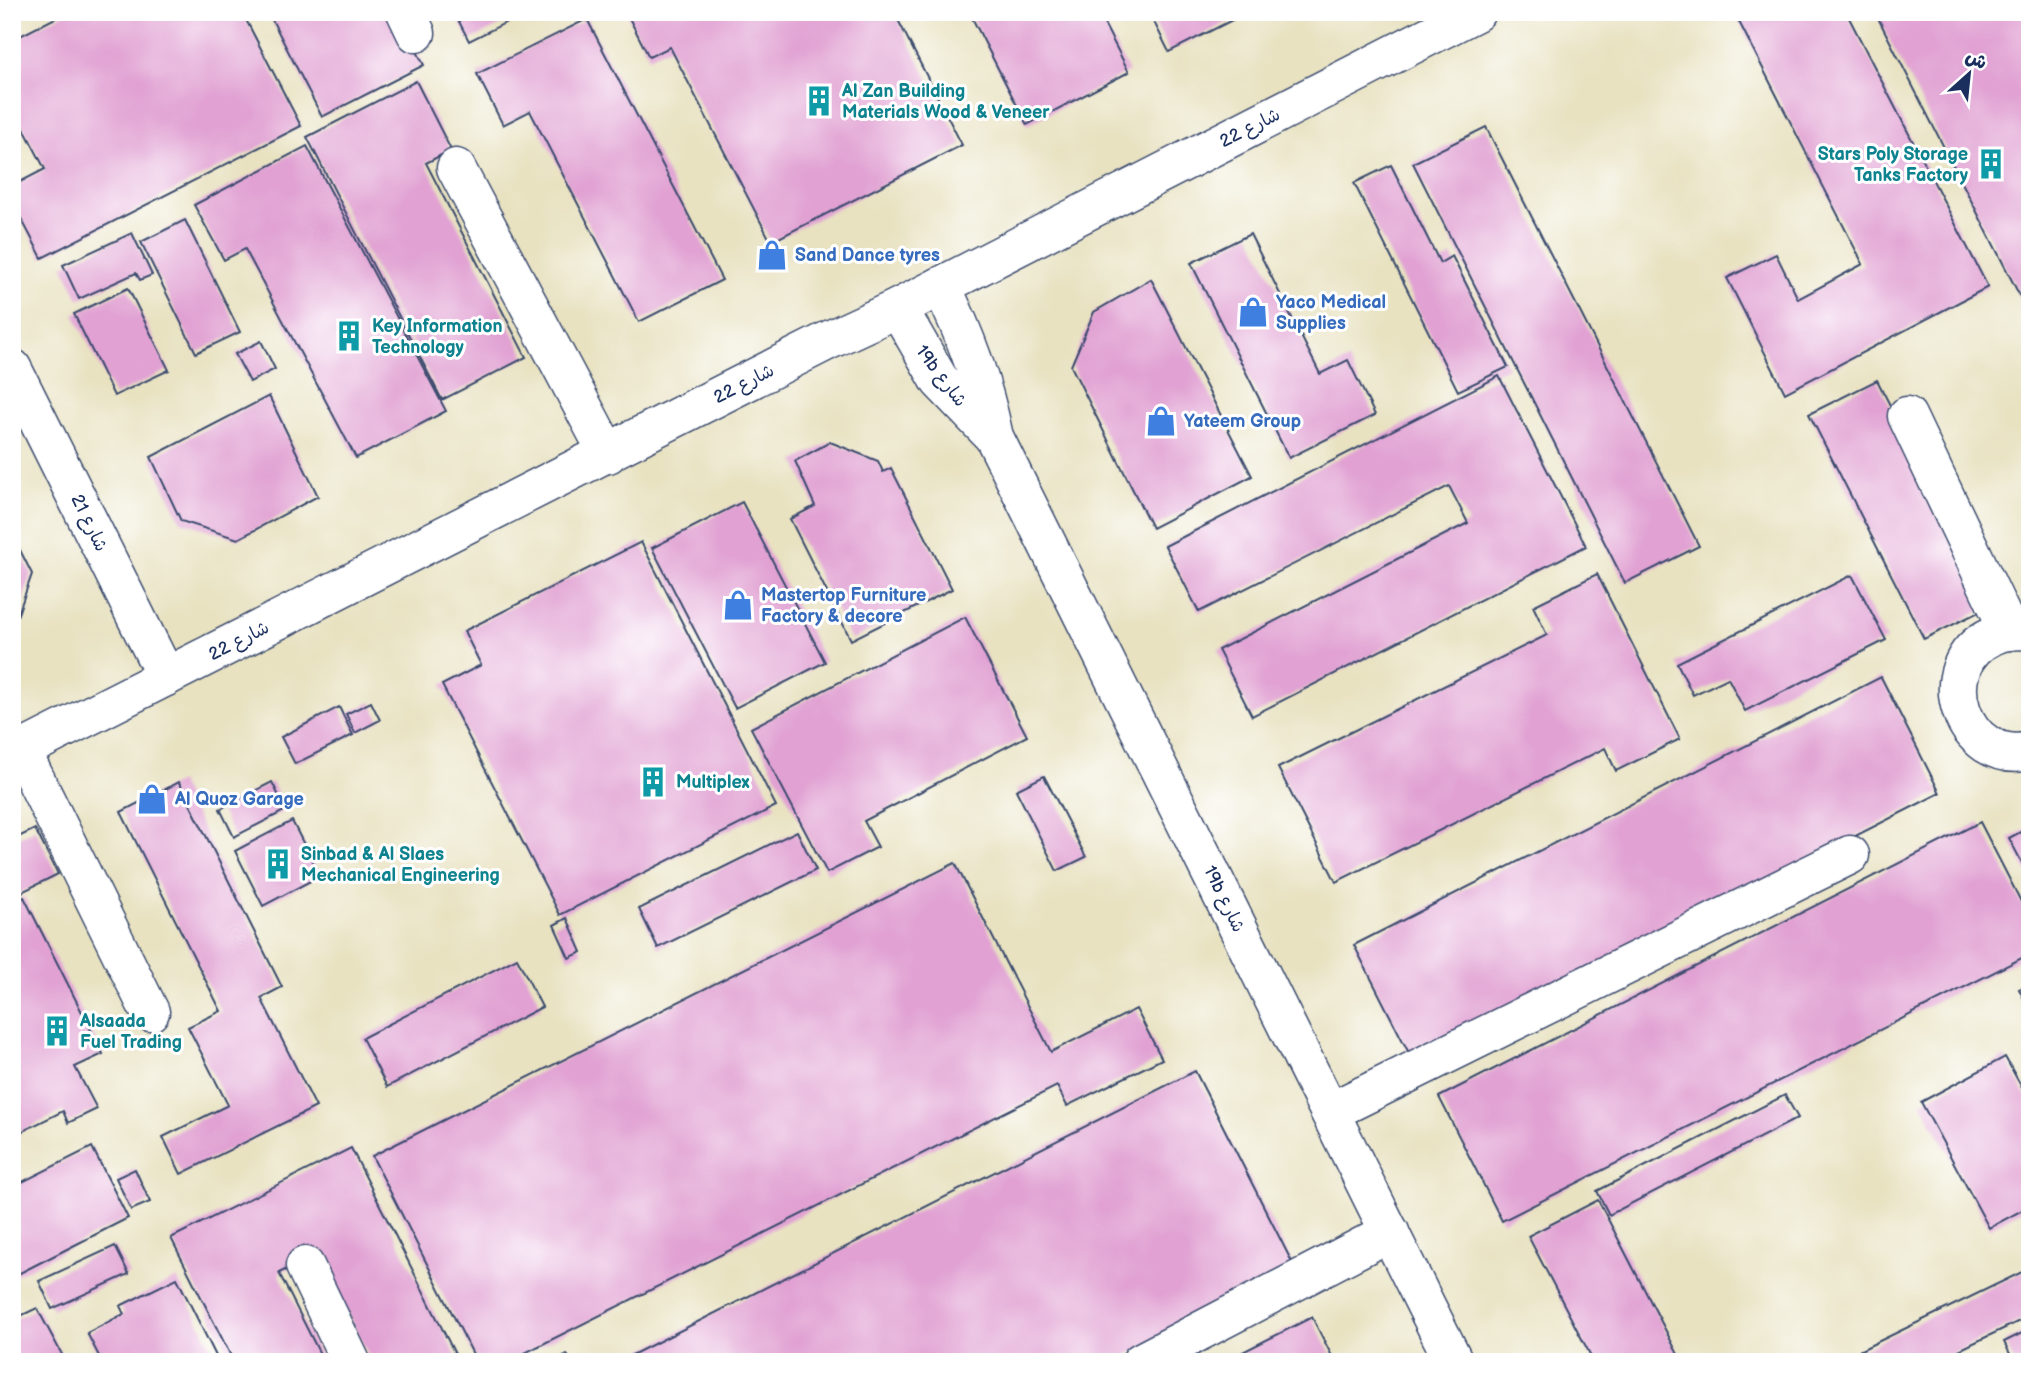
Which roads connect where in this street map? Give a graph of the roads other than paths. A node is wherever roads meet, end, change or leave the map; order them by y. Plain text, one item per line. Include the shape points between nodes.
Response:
1 (1476, 12) edge
2 (456, 168) dead end
3 (941, 286) junction
4 (898, 308) junction
5 (12, 368) edge
6 (1907, 416) dead end
7 (993, 437) junction
8 (608, 454) junction
9 (2019, 630) edge
10 (166, 677) junction
11 (2030, 751) edge
12 (17, 752) edge
13 (1850, 855) dead end
14 (150, 1012) dead end
15 (1330, 1112) junction
16 (1390, 1232) junction
17 (305, 1266) dead end
18 (351, 1362) edge
19 (1141, 1362) edge
20 (1454, 1362) edge

1 - 3 street, شارع 22
2 - 8 street
3 - 4 street, شارع 22
3 - 7 street, 19b شارع via 974,359
4 - 7 street, 19b شارع via 940,381
4 - 8 street, شارع 22
5 - 10 street, شارع 21
6 - 9 street
7 - 15 street, 19b شارع
8 - 10 street, شارع 22
9 - 11 street via 1991,636 1975,647 1958,680 1958,699 1973,733 1988,745
10 - 12 street, شارع 22
12 - 14 street
13 - 15 street
15 - 16 street, 19b شارع
16 - 19 street
16 - 20 street, 19b شارع
17 - 18 street

